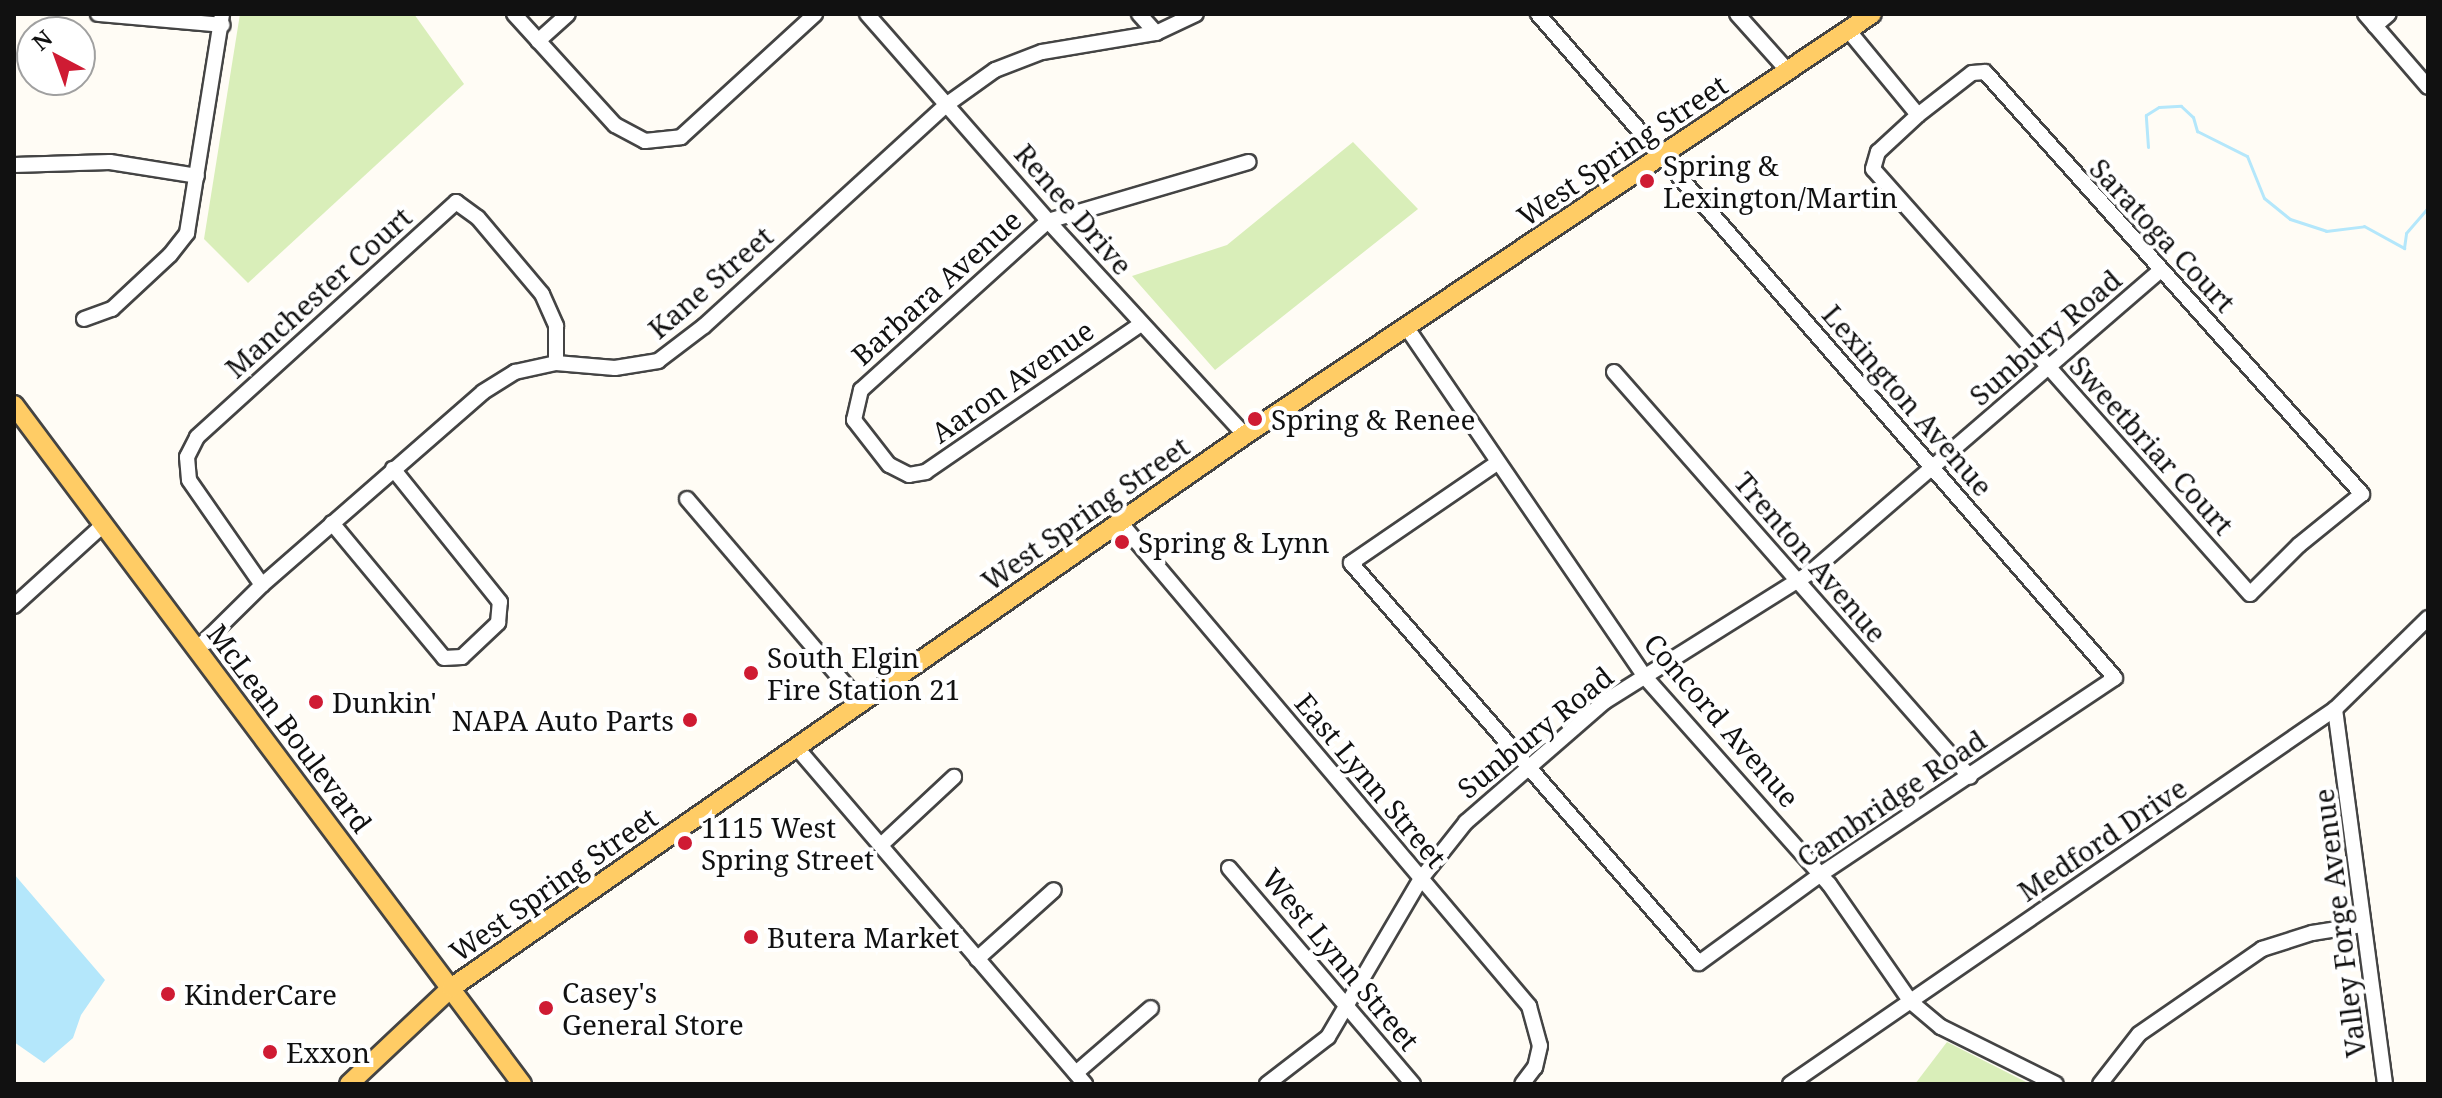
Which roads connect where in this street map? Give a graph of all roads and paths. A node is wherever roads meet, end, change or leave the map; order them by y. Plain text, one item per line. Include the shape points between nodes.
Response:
1 (98, 14) edge
2 (514, 14) edge
3 (568, 14) edge
4 (815, 14) edge
5 (867, 14) edge
6 (1139, 14) edge
7 (1196, 14) edge
8 (1538, 14) edge
9 (1737, 14) edge
10 (1872, 14) edge
11 (2365, 14) edge
12 (2389, 14) edge
13 (222, 20) edge
14 (2375, 26) junction
15 (1848, 30) junction
16 (1156, 33) junction
17 (538, 41) junction
18 (1788, 71) junction
19 (2428, 87) edge
20 (946, 105) junction
21 (1918, 115) junction
22 (1663, 155) junction
23 (1249, 162) dead end
24 (14, 165) edge
25 (197, 176) junction
26 (1048, 221) junction
27 (2161, 270) junction
28 (84, 319) dead end
29 (1141, 324) junction
30 (1407, 328) junction
31 (556, 363) junction
32 (2049, 368) junction
33 (1614, 372) dead end
34 (14, 405) edge
35 (1245, 435) junction
36 (1497, 463) junction
37 (393, 469) junction
38 (1933, 469) junction
39 (909, 475) joint
40 (687, 499) dead end
41 (1120, 522) junction
42 (332, 523) junction
43 (103, 525) junction
44 (1798, 581) junction
45 (262, 585) junction
46 (2250, 594) joint
47 (14, 606) edge
48 (2428, 618) edge
49 (196, 650) junction
50 (1645, 677) junction
51 (2115, 678) joint
52 (861, 703) junction
53 (2335, 709) junction
54 (797, 748) junction
55 (1528, 768) junction
56 (954, 777) dead end
57 (1970, 777) junction
58 (881, 845) junction
59 (1229, 868) dead end
60 (1821, 874) junction
61 (1420, 880) junction
62 (1054, 890) dead end
63 (2363, 925) junction
64 (977, 959) junction
65 (451, 988) junction
66 (1911, 1002) junction
67 (1348, 1006) junction
68 (1151, 1008) dead end
69 (1081, 1078) edge
70 (1809, 1079) edge
71 (349, 1084) edge
72 (522, 1084) edge
73 (1267, 1084) edge
74 (1413, 1084) edge
75 (1522, 1084) edge
76 (1790, 1084) edge
77 (2056, 1084) edge
78 (2100, 1084) edge
79 (2385, 1084) edge

1 - 13 street
2 - 17 street
3 - 17 street
4 - 17 street via 681,137 645,141 615,125
5 - 20 street, Renee Drive
6 - 16 street
7 - 16 street, Kane Street
8 - 22 street, Lexington Avenue
9 - 18 street
10 - 15 main road, West Spring Street
11 - 14 street
12 - 14 street
13 - 25 street
14 - 19 street
15 - 18 main road, West Spring Street
15 - 21 street
16 - 20 street, Kane Street via 1042,52 995,70
18 - 22 main road, West Spring Street
20 - 26 street, Renee Drive
20 - 31 street, Kane Street via 704,326 658,361 615,368
21 - 27 street, Saratoga Court via 1972,73 1985,72
21 - 32 street, Sweetbriar Court via 1878,152 1873,169
22 - 30 main road, West Spring Street
22 - 38 street, Lexington Avenue
23 - 26 street, Barbara Avenue
24 - 25 street via 110,162
25 - 28 street via 187,233 170,255 112,309
26 - 29 street, Renee Drive
26 - 39 street, Barbara Avenue via 868,384 853,409 858,429 889,465
27 - 32 street, Sunbury Road
27 - 46 street, Saratoga Court via 2359,492
29 - 35 street, Renee Drive
29 - 39 street, Aaron Avenue via 926,472
30 - 35 main road, West Spring Street
30 - 36 street, Concord Avenue
31 - 37 street, Kane Street via 515,372 483,392
31 - 45 street, Manchester Court via 556,326 542,294 478,218 456,202 197,437 187,457 189,480
32 - 38 street, Sunbury Road
32 - 46 street, Sweetbriar Court
33 - 44 street, Trenton Avenue
34 - 43 main road, McLean Boulevard
35 - 41 main road, West Spring Street
36 - 50 street, Concord Avenue
36 - 55 street via 1351,563
37 - 42 street, Kane Street
37 - 42 street via 500,602 498,623 462,657 444,658
38 - 44 street, Sunbury Road
38 - 51 street, Lexington Avenue
40 - 52 street
41 - 52 main road, West Spring Street
41 - 61 street, East Lynn Street via 1315,746
42 - 45 street, Kane Street
43 - 47 street
43 - 49 main road, McLean Boulevard
44 - 50 street, Sunbury Road
44 - 57 street, Trenton Avenue
45 - 49 street, Kane Street
48 - 53 street, Medford Drive
49 - 65 main road, McLean Boulevard
50 - 55 street, Sunbury Road via 1604,702
50 - 60 street, Concord Avenue
51 - 57 street, Cambridge Road
52 - 54 main road, West Spring Street
53 - 63 street, Valley Forge Avenue via 2347,769
53 - 66 street, Medford Drive
54 - 58 street
54 - 65 main road, West Spring Street
55 - 60 street, Cambridge Road via 1698,962
55 - 61 street, Sunbury Road via 1448,839
56 - 58 street
57 - 60 street, Cambridge Road
58 - 64 street
59 - 67 street, West Lynn Street
60 - 66 street, Concord Avenue
61 - 67 street, Sunbury Road
61 - 75 street, East Lynn Street via 1529,1006 1540,1046 1535,1067
62 - 64 street
63 - 78 street via 2262,949 2139,1034
63 - 79 street, Valley Forge Avenue
64 - 69 street
65 - 71 main road, West Spring Street
65 - 72 main road, McLean Boulevard
66 - 70 street, Medford Drive
66 - 77 street, Concord Avenue via 1941,1027
67 - 73 street, Sunbury Road via 1328,1037
67 - 74 street, West Lynn Street
68 - 69 street
70 - 76 street, Medford Drive

